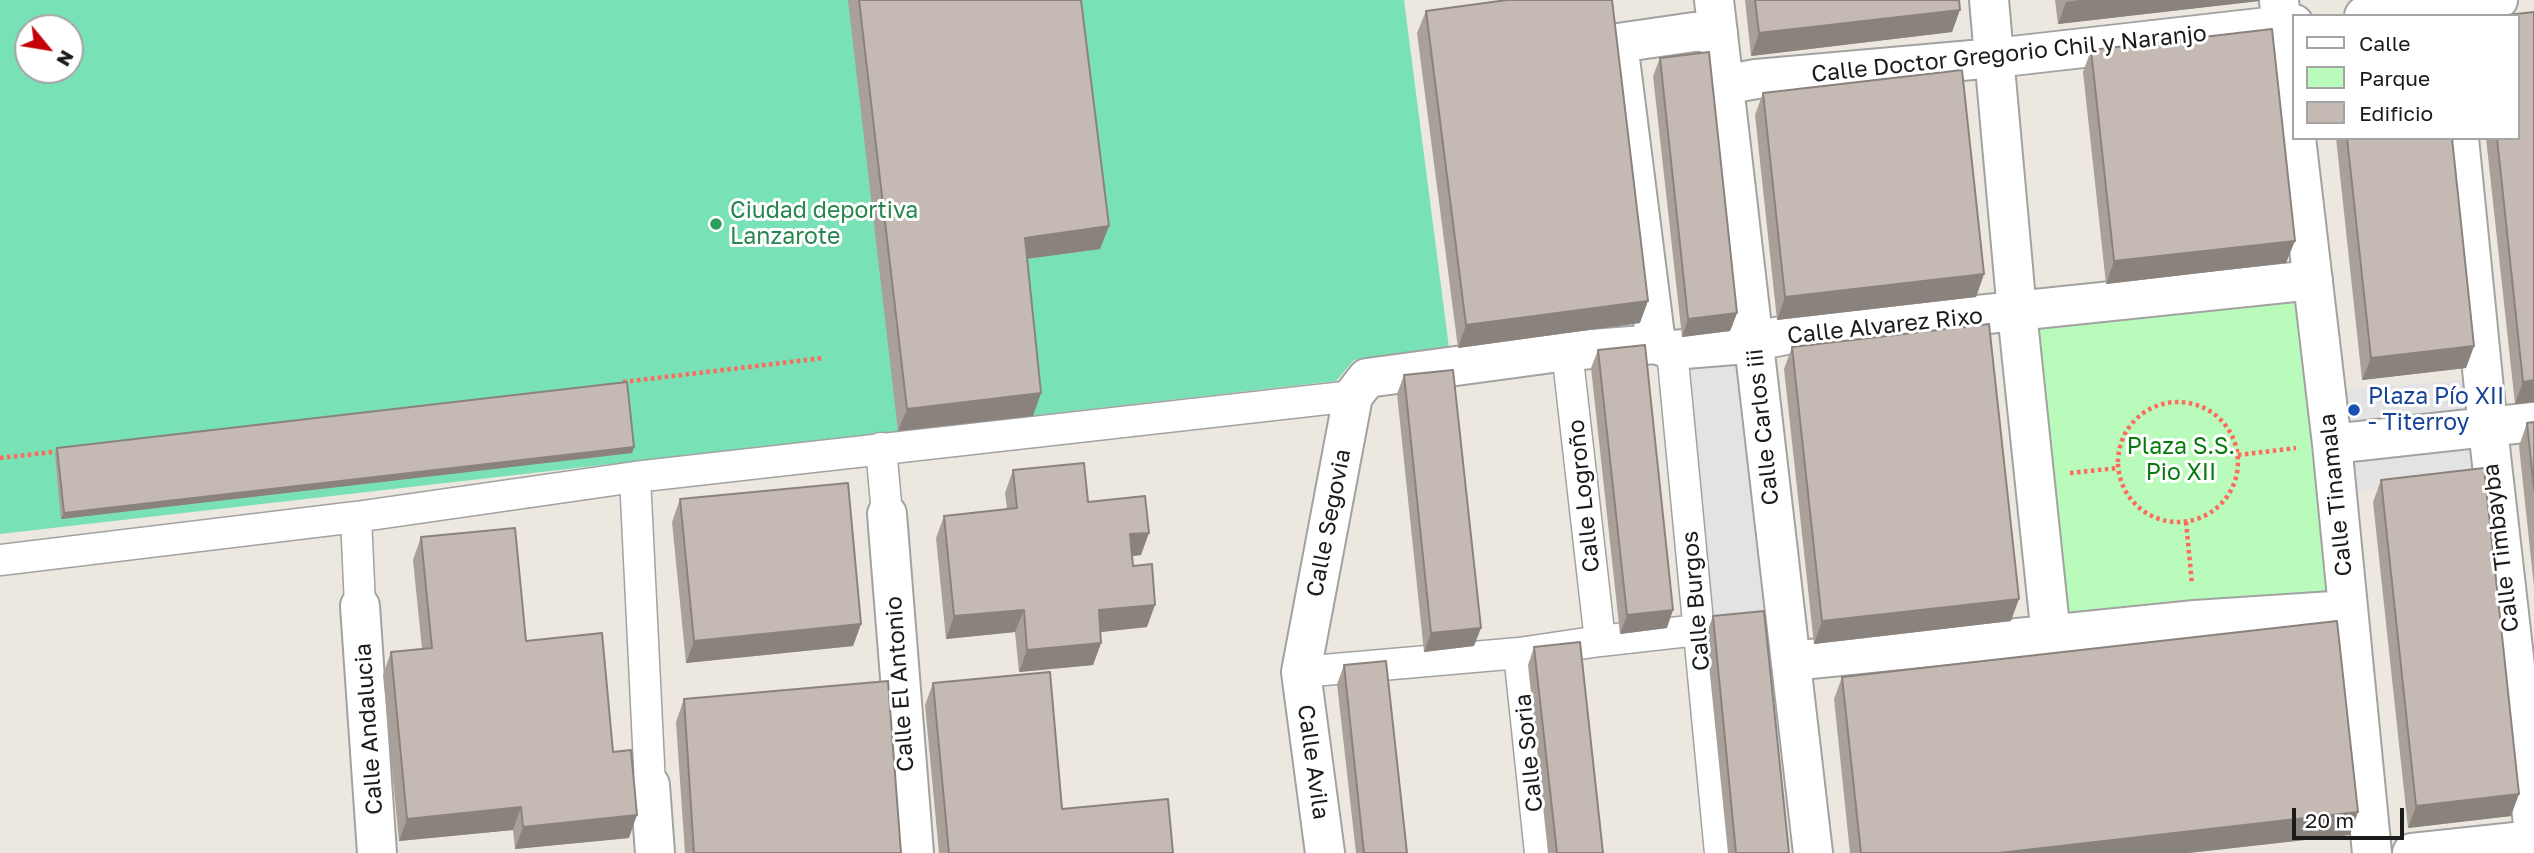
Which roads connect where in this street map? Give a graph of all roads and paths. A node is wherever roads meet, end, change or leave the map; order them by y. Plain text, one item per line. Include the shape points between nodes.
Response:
1 (1989, 0) edge
2 (2498, 0) edge
3 (2446, 7) edge
4 (2382, 14) edge
5 (1716, 16) edge
6 (2285, 16) edge
7 (1995, 58) junction
8 (1724, 85) junction
9 (2292, 102) edge
10 (2296, 140) edge
11 (2459, 140) edge
12 (2313, 281) junction
13 (2017, 312) junction
14 (1754, 341) junction
15 (1664, 347) junction
16 (1567, 351) junction
17 (823, 358) dead end
18 (617, 383) edge
19 (1360, 387) junction
20 (2534, 422) edge
21 (2488, 429) junction
22 (2332, 444) junction
23 (881, 448) junction
24 (69, 450) edge
25 (2238, 455) junction
26 (0, 458) edge
27 (2118, 468) junction
28 (635, 477) junction
29 (2034, 477) junction
30 (887, 514) joint
31 (356, 517) junction
32 (2186, 522) junction
33 (0, 560) edge
34 (360, 606) joint
35 (2348, 610) junction
36 (2195, 620) junction
37 (1698, 630) junction
38 (2051, 636) junction
39 (1519, 653) junction
40 (1585, 653) junction
41 (1791, 661) junction
42 (1301, 672) junction
43 (650, 785) joint
44 (2534, 833) edge
45 (2534, 841) edge
46 (377, 853) edge
47 (655, 853) edge
48 (914, 853) edge
49 (1325, 853) edge
50 (1540, 853) edge
51 (1720, 853) edge
52 (1813, 853) edge
53 (2372, 853) edge
54 (2412, 853) edge

1 - 7 street
2 - 3 street
3 - 4 street
5 - 8 street, Calle Carlos iii
5 - 15 street, Calle Burgos via 1693,32 1618,43
6 - 7 street, Calle Doctor Gregorio Chil y Naranjo
6 - 9 street
7 - 8 street, Calle Doctor Gregorio Chil y Naranjo
7 - 13 street
8 - 14 street, Calle Carlos iii
10 - 12 street, Calle Tinamala
11 - 21 street, Calle Timbayba
12 - 13 street
12 - 22 street, Calle Tinamala
13 - 14 street, Calle Alvarez Rixo
13 - 29 street
14 - 15 street, Calle Alvarez Rixo
14 - 41 street, Calle Carlos iii
15 - 16 street, Calle Alvarez Rixo
15 - 37 street, Calle Burgos
16 - 19 street, Calle Alvarez Rixo
16 - 40 street, Calle Logroño
17 - 18 path
19 - 23 street
19 - 42 street, Calle Segovia
20 - 21 street
21 - 22 street
21 - 44 street, Calle Timbayba
22 - 25 path
22 - 35 street, Calle Tinamala
23 - 28 street
23 - 30 street
24 - 26 path
25 - 27 path via 2227,425 2212,411 2193,403 2172,402 2135,420 2124,435
25 - 32 path via 2234,486 2224,502 2209,514
27 - 29 path
27 - 32 path via 2125,493 2137,508 2153,518
28 - 31 street
28 - 43 street
29 - 38 street
30 - 48 street, Calle El Antonio
31 - 33 street
31 - 34 street
32 - 36 path
34 - 46 street, Calle Andalucia
35 - 36 street
35 - 53 street, Calle Tinamala
36 - 38 street
37 - 40 street
37 - 51 street, Calle Burgos
38 - 41 street
39 - 40 street
39 - 42 street
39 - 50 street, Calle Soria
41 - 52 street, Calle Carlos iii
42 - 49 street, Calle Avila
43 - 47 street
45 - 54 street

